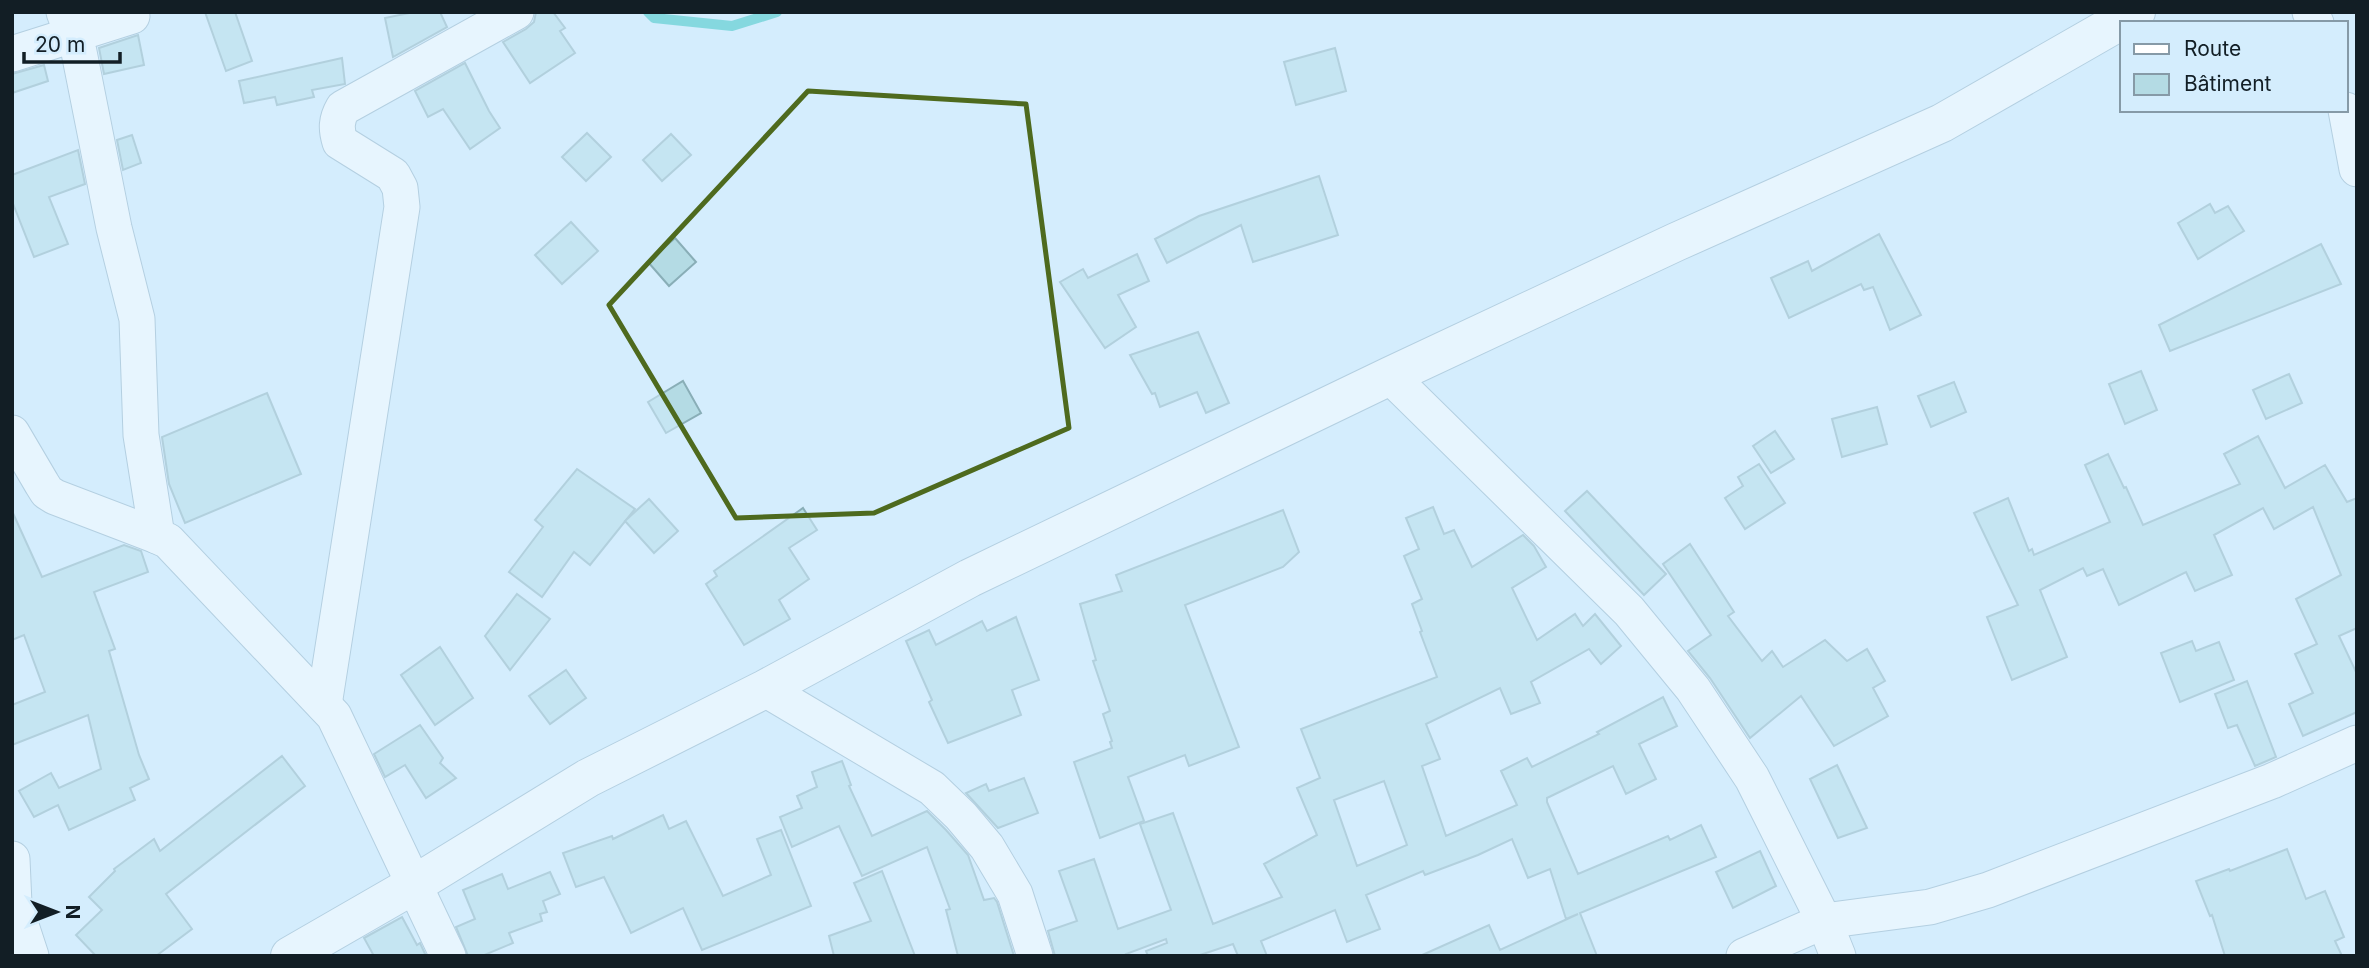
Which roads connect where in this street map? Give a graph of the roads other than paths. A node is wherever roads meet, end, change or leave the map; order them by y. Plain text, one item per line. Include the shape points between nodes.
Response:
1 (516, 12) edge
2 (2136, 12) edge
3 (132, 16) dead end
4 (2120, 21) edge
5 (2120, 21) edge
6 (68, 23) edge
7 (12, 54) edge
8 (2346, 112) edge
9 (2357, 169) edge
10 (1390, 376) junction
11 (12, 433) edge
12 (158, 536) junction
13 (765, 689) junction
14 (324, 705) junction
15 (2357, 743) edge
16 (12, 859) edge
17 (415, 884) junction
18 (1824, 921) junction
19 (31, 956) edge
20 (290, 956) edge
21 (447, 956) edge
22 (1035, 956) edge
23 (1744, 956) edge
24 (1838, 956) edge

1 - 14 street via 342,108 337,118 340,142 393,175 402,207
2 - 5 main road
3 - 6 street
4 - 10 main road via 1942,123
6 - 7 street
6 - 12 street via 79,52 137,319 141,435
8 - 9 street
10 - 13 main road via 971,578
10 - 18 street via 1629,611 1685,679 1752,778
11 - 12 street via 47,492
12 - 14 street via 168,541
13 - 17 main road via 587,778
13 - 22 street via 932,788 961,816 1015,894
14 - 17 street via 334,716
15 - 18 street via 2272,781 1988,890 1930,907
16 - 19 street via 14,904
17 - 20 main road
17 - 21 street
18 - 23 street
18 - 24 street

